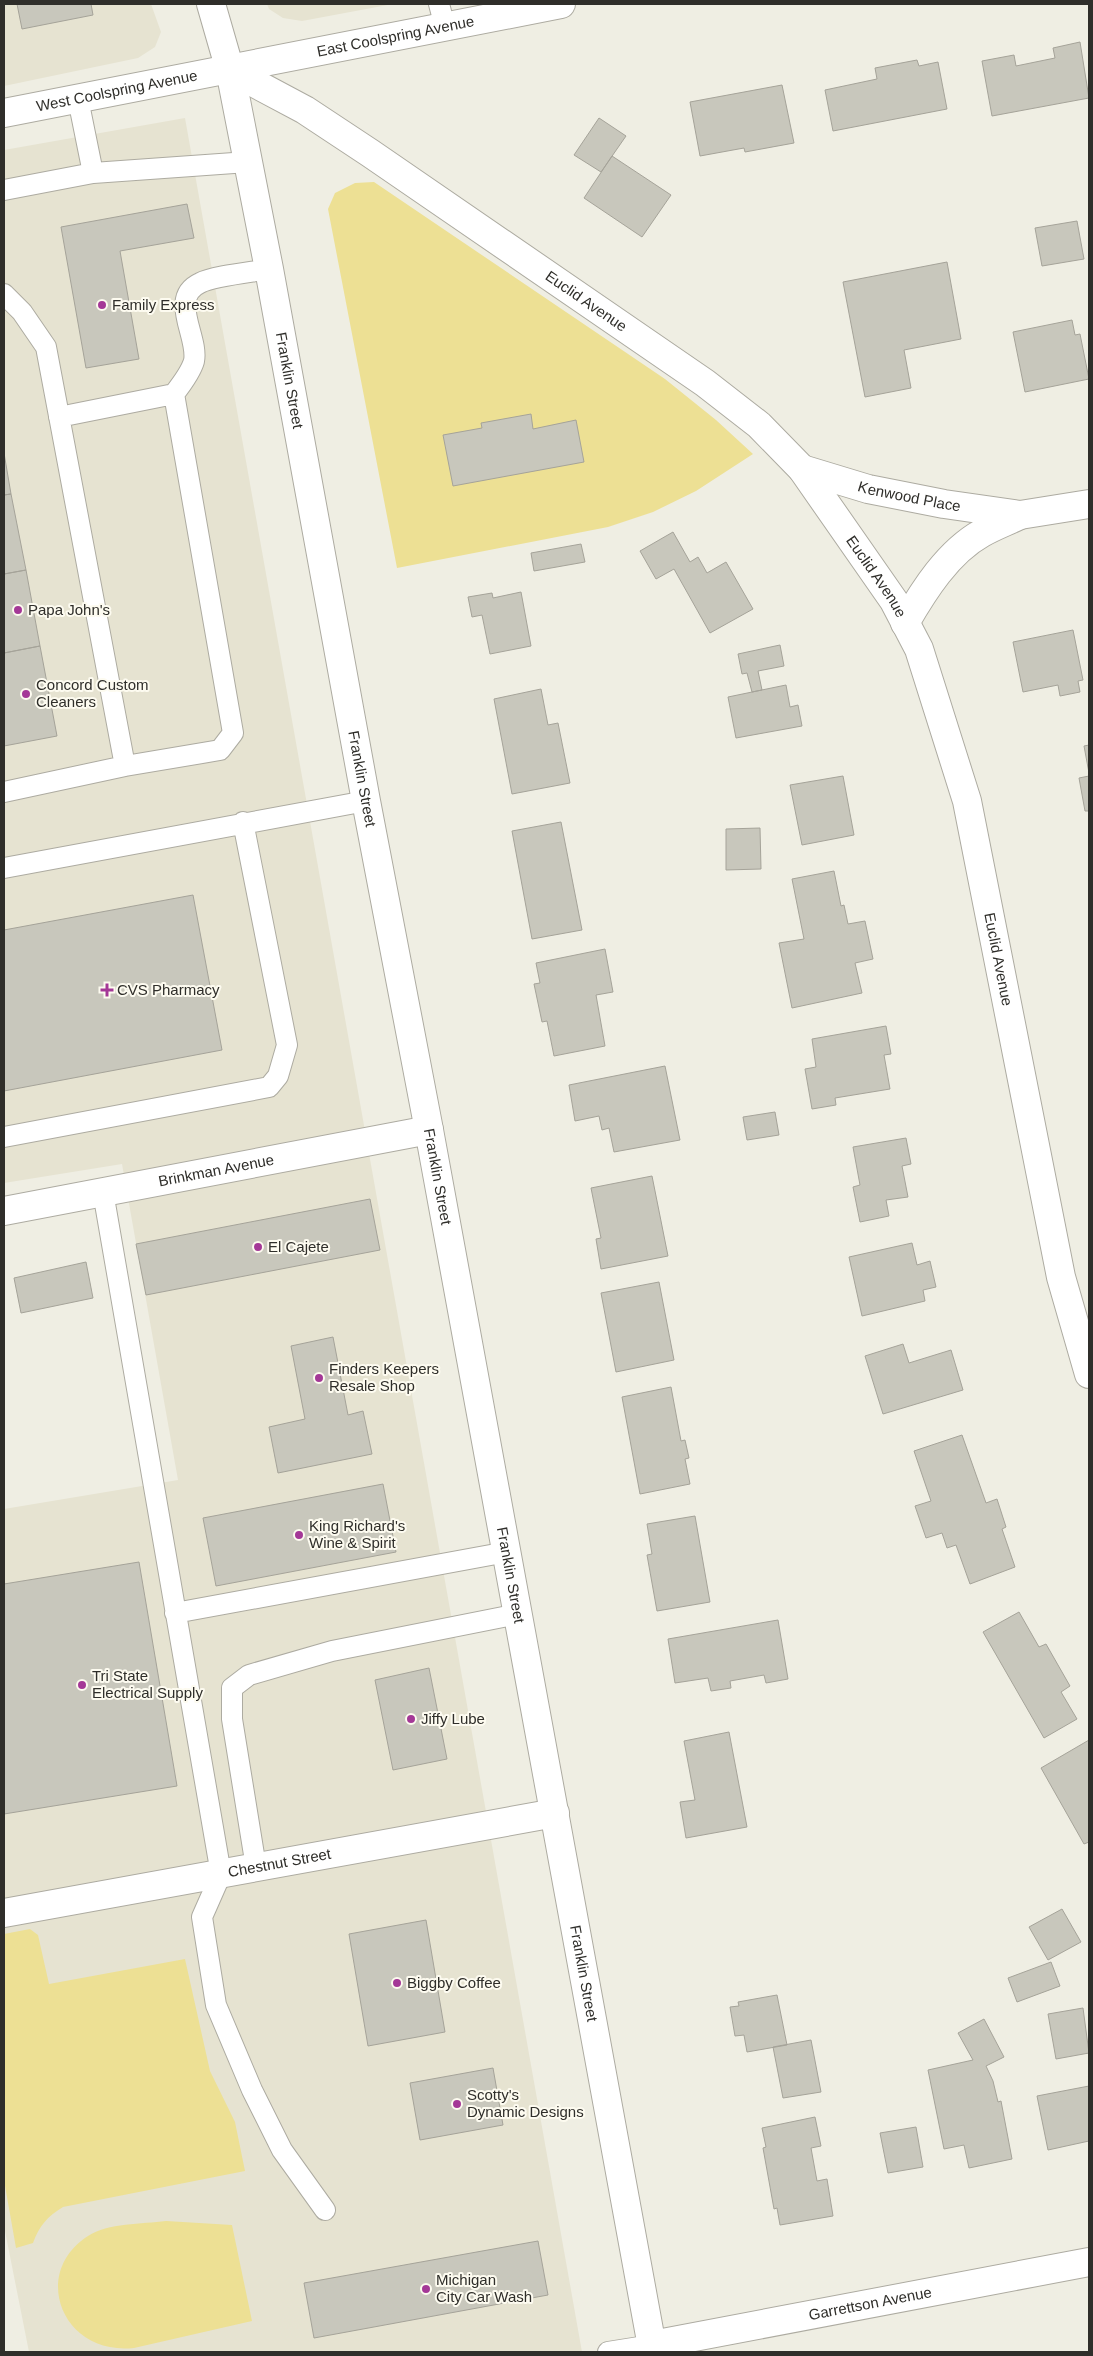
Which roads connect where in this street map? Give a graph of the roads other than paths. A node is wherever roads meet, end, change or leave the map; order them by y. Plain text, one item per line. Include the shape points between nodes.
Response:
1 (211, 4) edge
2 (561, 4) edge
3 (442, 15) edge
4 (230, 70) junction
5 (78, 99) junction
6 (4, 113) edge
7 (248, 162) junction
8 (93, 173) junction
9 (4, 190) edge
10 (269, 269) junction
11 (4, 294) edge
12 (174, 394) junction
13 (59, 417) junction
14 (802, 469) junction
15 (1089, 504) edge
16 (1020, 515) junction
17 (905, 623) junction
18 (125, 766) junction
19 (4, 792) edge
20 (366, 801) junction
21 (243, 822) junction
22 (4, 868) edge
23 (429, 1130) junction
24 (4, 1137) edge
25 (103, 1192) junction
26 (4, 1211) edge
27 (1089, 1374) edge
28 (507, 1552) junction
29 (176, 1613) junction
30 (518, 1614) junction
31 (555, 1813) junction
32 (256, 1867) junction
33 (221, 1874) junction
34 (4, 1913) edge
35 (325, 2210) dead end
36 (1089, 2262) edge
37 (652, 2348) edge
38 (608, 2352) edge

1 - 4 street, Franklin Street
2 - 3 street, East Coolspring Avenue
3 - 4 street, East Coolspring Avenue
4 - 5 street, West Coolspring Avenue
4 - 7 street, Franklin Street
4 - 14 street, Euclid Avenue via 305,110 704,383 760,425
5 - 6 street, West Coolspring Avenue
5 - 8 lane
7 - 8 lane
7 - 10 street, Franklin Street
8 - 9 lane
10 - 12 lane via 201,282 190,290 185,302 194,360
10 - 20 street, Franklin Street
11 - 13 lane via 22,312 46,347
12 - 13 lane
12 - 18 lane via 233,733 220,750
13 - 18 lane
14 - 16 street, Kenwood Place via 868,489
14 - 17 street, Euclid Avenue via 867,560
15 - 16 street, Kenwood Place
16 - 17 street, Kenwood Place via 980,533 948,560
17 - 27 street, Euclid Avenue via 919,649 966,801 1061,1277
18 - 19 lane
20 - 21 lane
20 - 23 street, Franklin Street
21 - 22 lane
21 - 24 lane via 287,1045 278,1076 269,1086
23 - 25 street, Brinkman Avenue
23 - 28 street, Franklin Street
25 - 26 street, Brinkman Avenue
25 - 29 lane
28 - 29 lane
28 - 30 street, Franklin Street
29 - 33 lane
30 - 31 street, Franklin Street
30 - 32 lane via 332,1651 249,1675 232,1688 232,1719
31 - 32 street, Chestnut Street
31 - 37 street, Franklin Street
32 - 33 street, Chestnut Street
33 - 34 street, Chestnut Street
33 - 35 lane via 202,1917 216,2005 282,2150
36 - 37 street, Garrettson Avenue
37 - 38 lane

